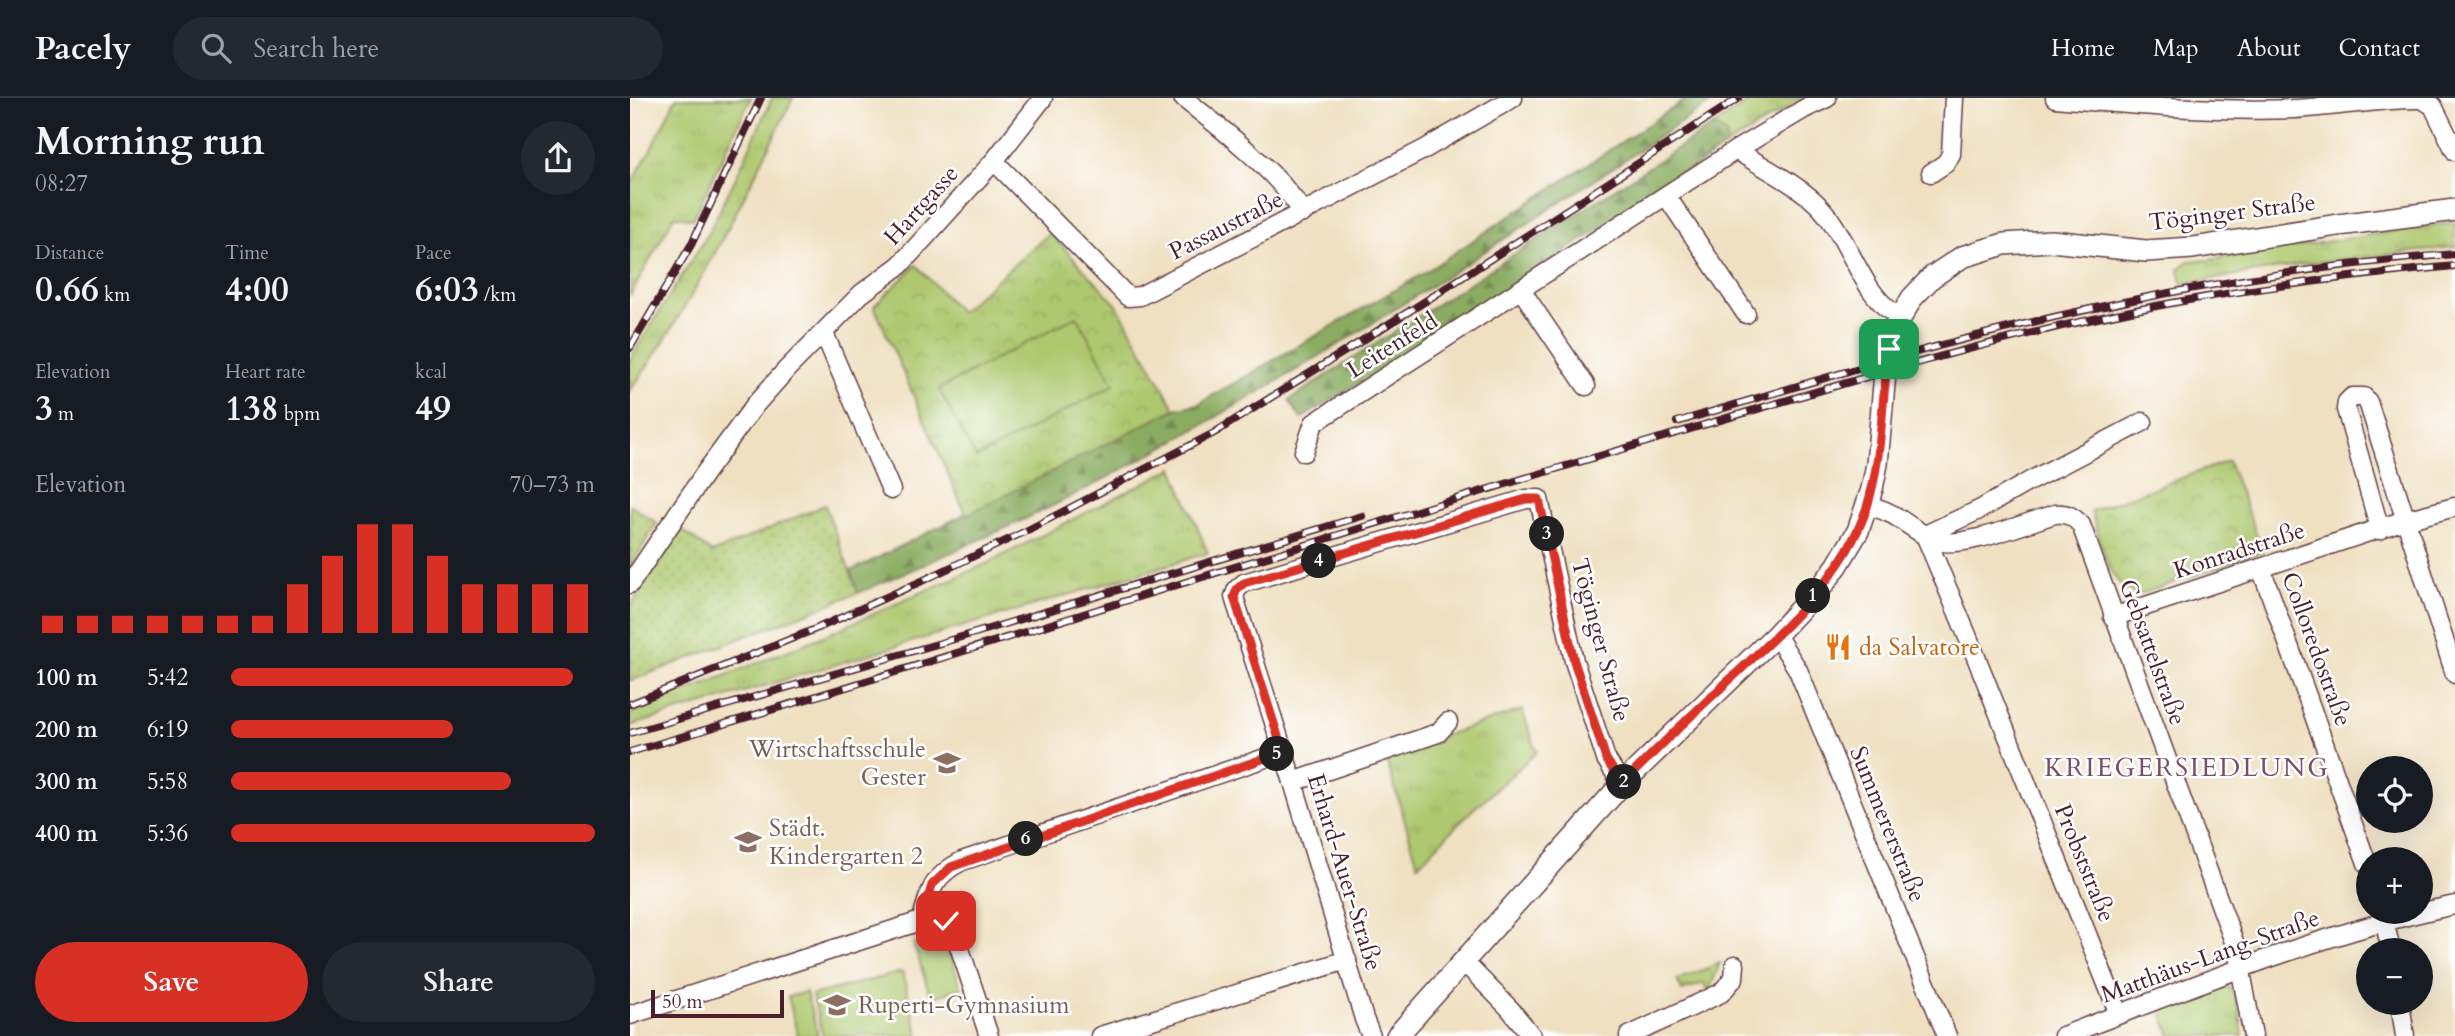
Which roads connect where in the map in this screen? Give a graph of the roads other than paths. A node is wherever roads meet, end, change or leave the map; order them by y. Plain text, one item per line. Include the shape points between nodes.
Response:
1 (1183, 98) edge
2 (1513, 98) edge
3 (1827, 98) edge
4 (1954, 98) edge
5 (2055, 98) edge
6 (2428, 99) edge
7 (1035, 101) edge
8 (1736, 150) junction
9 (2455, 151) edge
10 (994, 161) junction
11 (1931, 173) dead end
12 (1667, 197) junction
13 (2455, 210) edge
14 (1303, 213) junction
15 (1522, 291) junction
16 (1746, 314) dead end
17 (1899, 317) junction
18 (824, 333) junction
19 (1586, 386) dead end
20 (2143, 422) dead end
21 (1304, 452) dead end
22 (891, 490) dead end
23 (1867, 506) junction
24 (2455, 507) edge
25 (1464, 517) joint
26 (2405, 520) junction
27 (2380, 530) junction
28 (1925, 535) junction
29 (2261, 568) junction
30 (630, 584) edge
31 (2113, 617) junction
32 (1776, 635) junction
33 (2455, 674) edge
34 (1448, 722) dead end
35 (1283, 752) junction
36 (1293, 782) junction
37 (1622, 784) junction
38 (2361, 847) edge
39 (2455, 905) edge
40 (2433, 908) edge
41 (922, 919) junction
42 (2362, 924) edge
43 (1346, 961) junction
44 (1465, 962) junction
45 (1735, 965) dead end
46 (2241, 967) junction
47 (2119, 1014) junction
48 (630, 1015) edge
49 (2402, 1015) edge
50 (989, 1036) edge
51 (1100, 1036) edge
52 (1371, 1036) edge
53 (1397, 1036) edge
54 (1532, 1036) edge
55 (1629, 1036) edge
56 (1947, 1036) edge
57 (2063, 1036) edge
58 (2253, 1036) edge
59 (2405, 1036) edge

1 - 14 street via 1244,150
2 - 14 street, Passaustraße
3 - 8 street, Leitenfeld
4 - 11 street via 1951,154
5 - 6 street via 2246,111
6 - 9 street
7 - 10 street, Hartgasse
8 - 12 street, Leitenfeld
8 - 17 street via 1820,206 1871,291
10 - 14 street, Passaustraße via 1128,297 1140,296
10 - 18 street, Hartgasse via 900,265 861,294
12 - 15 street, Leitenfeld
12 - 16 street
13 - 17 street, Töginger Straße via 2193,248 2146,251 2051,241 2004,244 1951,263 1932,277
15 - 19 street
15 - 21 street, Leitenfeld via 1314,423
17 - 23 street, Töginger Straße via 1889,349 1877,464
18 - 22 street
18 - 30 street, Hartgasse via 755,405
20 - 28 street
23 - 28 street via 1892,512
23 - 32 street, Töginger Straße via 1837,566
24 - 26 street, Konradstraße
25 - 35 street, Erhard-Auer-Straße via 1244,583 1237,589 1234,597
25 - 37 street, Töginger Straße via 1539,499 1574,661 1606,759
26 - 27 street, Konradstraße
26 - 27 street via 2368,402 2364,397 2352,397 2346,409
26 - 33 street
27 - 29 street, Konradstraße
28 - 31 street, Gebsattelstraße via 1945,543 1962,543 2055,514 2075,517
28 - 47 street, Probststraße
29 - 31 street, Konradstraße
29 - 38 street, Colloredostraße
31 - 46 street, Gebsattelstraße
32 - 37 street, Töginger Straße
32 - 56 street, Summererstraße via 1798,670
34 - 36 street via 1438,733
35 - 36 street, Erhard-Auer-Straße
35 - 41 street via 951,867 932,885
36 - 43 street, Erhard-Auer-Straße
37 - 44 street, Töginger Straße
39 - 40 street, Matthäus-Lang-Straße
41 - 48 street
41 - 50 street via 939,917 951,927
42 - 46 street, Matthäus-Lang-Straße
43 - 51 street
43 - 52 street, Erhard-Auer-Straße
44 - 53 street, Töginger Straße
44 - 54 street
45 - 55 street via 1734,978 1721,993
46 - 47 street, Matthäus-Lang-Straße
46 - 58 street, Gebsattelstraße
47 - 57 street, Matthäus-Lang-Straße
49 - 59 street

